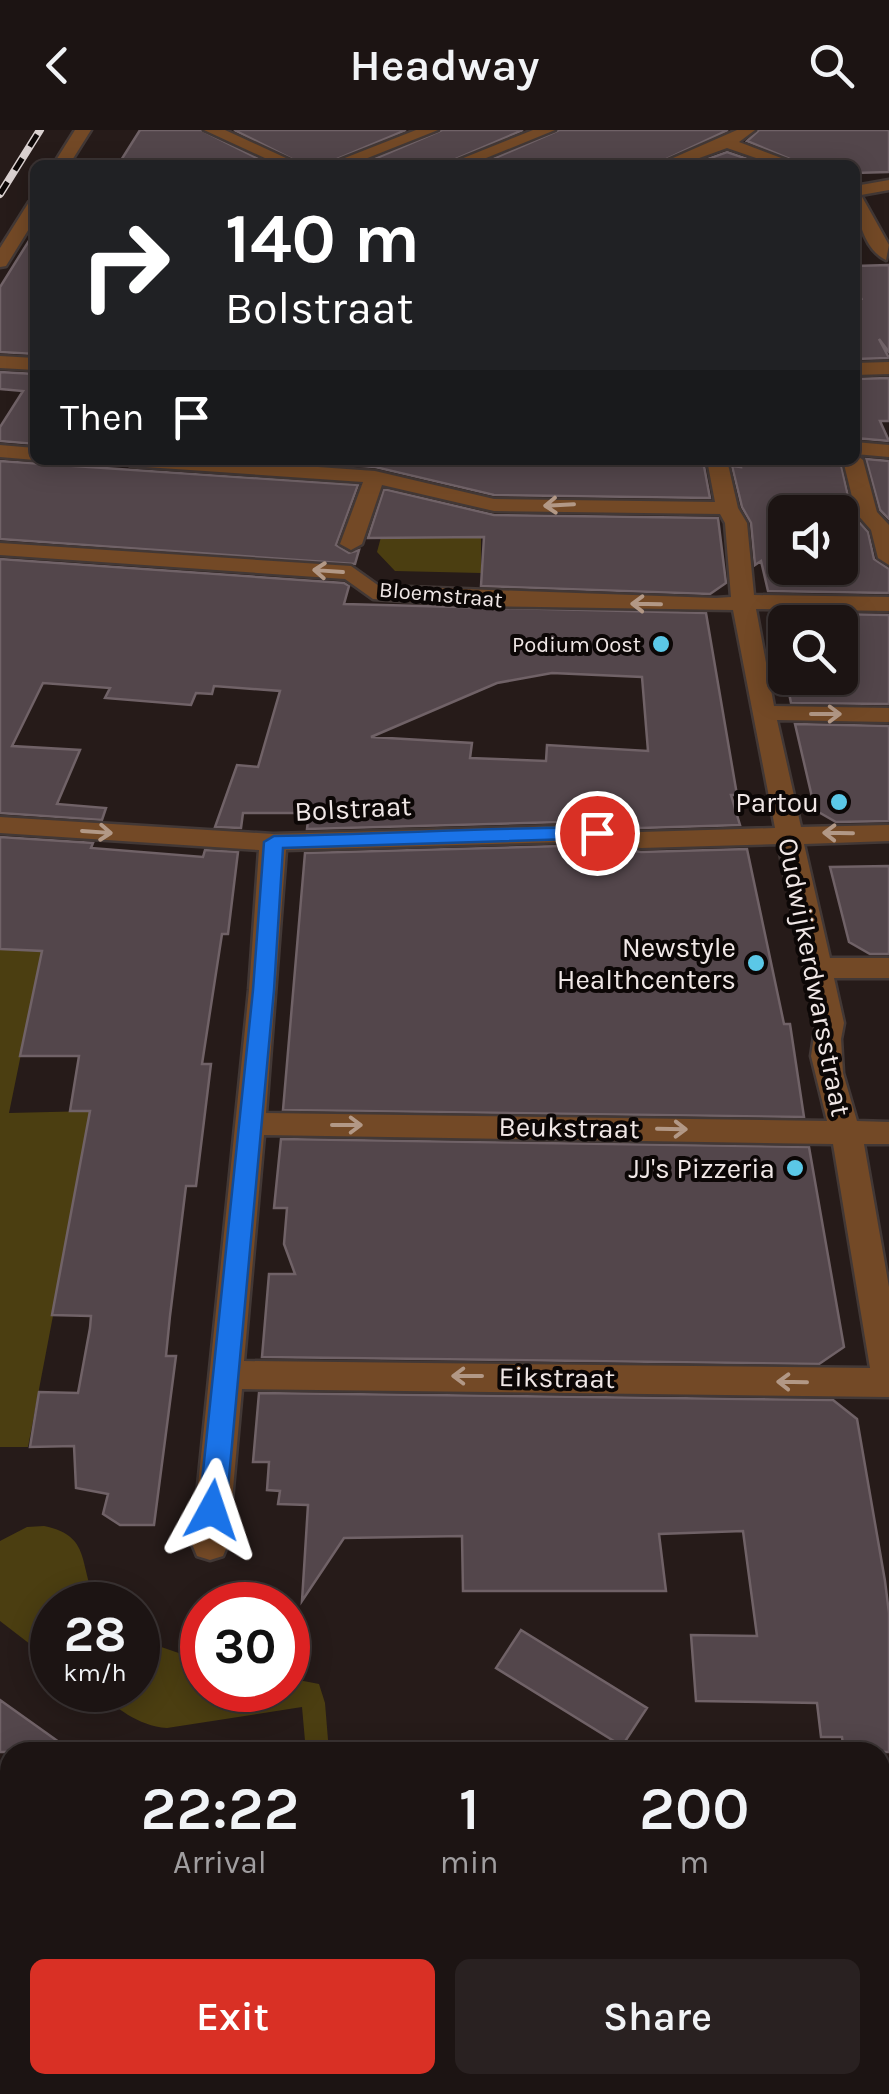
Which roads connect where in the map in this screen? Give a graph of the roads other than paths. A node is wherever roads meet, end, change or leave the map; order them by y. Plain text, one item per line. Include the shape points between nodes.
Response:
1 (83, 130) edge
2 (212, 130) edge
3 (430, 130) edge
4 (747, 130) edge
5 (371, 131) edge
6 (538, 131) edge
7 (399, 141) junction
8 (727, 143) junction
9 (64, 160) edge
10 (281, 160) edge
11 (348, 160) edge
12 (466, 160) edge
13 (679, 160) edge
14 (777, 160) edge
15 (889, 185) edge
16 (860, 191) edge
17 (860, 202) edge
18 (30, 214) edge
19 (882, 256) edge
20 (0, 262) edge
21 (0, 362) edge
22 (30, 364) edge
23 (889, 368) edge
24 (860, 369) edge
25 (860, 448) edge
26 (0, 451) edge
27 (889, 451) edge
28 (30, 454) edge
29 (203, 465) edge
30 (717, 465) edge
31 (853, 465) edge
32 (374, 477) junction
33 (726, 508) junction
34 (351, 544) dead end
35 (0, 549) edge
36 (889, 558) edge
37 (743, 601) junction
38 (889, 604) edge
39 (763, 713) junction
40 (889, 714) edge
41 (0, 825) edge
42 (889, 833) edge
43 (786, 834) junction
44 (274, 842) junction
45 (817, 968) junction
46 (889, 968) edge
47 (249, 1124) junction
48 (846, 1132) junction
49 (889, 1132) edge
50 (888, 1366) edge
51 (224, 1375) junction
52 (210, 1544) dead end

1 - 9 street
2 - 10 street
3 - 7 street
4 - 8 street
5 - 7 street
6 - 12 street
7 - 11 street
8 - 13 street
8 - 14 street
15 - 16 street
17 - 19 street
18 - 20 street
21 - 22 street
23 - 24 street
25 - 27 street
26 - 28 street
29 - 32 street
30 - 33 street, Oudwijkerdwarsstraat
31 - 36 street
33 -> 32 street via 494,505
32 - 34 street
33 - 37 street, Oudwijkerdwarsstraat via 736,523
37 -> 35 street, Bloemstraat via 716,606 414,595 373,592 351,573
37 - 38 street, Bloemstraat
37 - 39 street, Oudwijkerdwarsstraat
39 -> 40 street
39 - 43 street, Oudwijkerdwarsstraat
41 -> 44 street, Bolstraat
42 -> 43 street, Bolstraat
43 - 44 street, Bolstraat
43 - 45 street, Oudwijkerdwarsstraat
44 - 47 street
45 - 46 street
45 - 48 street, Oudwijkerdwarsstraat via 830,1023 824,1038 835,1101
47 -> 48 street, Beukstraat
47 - 51 street
48 - 49 street, Beukstraat
48 - 50 street, Oudwijkerdwarsstraat
50 -> 51 street, Eikstraat
51 - 52 street

